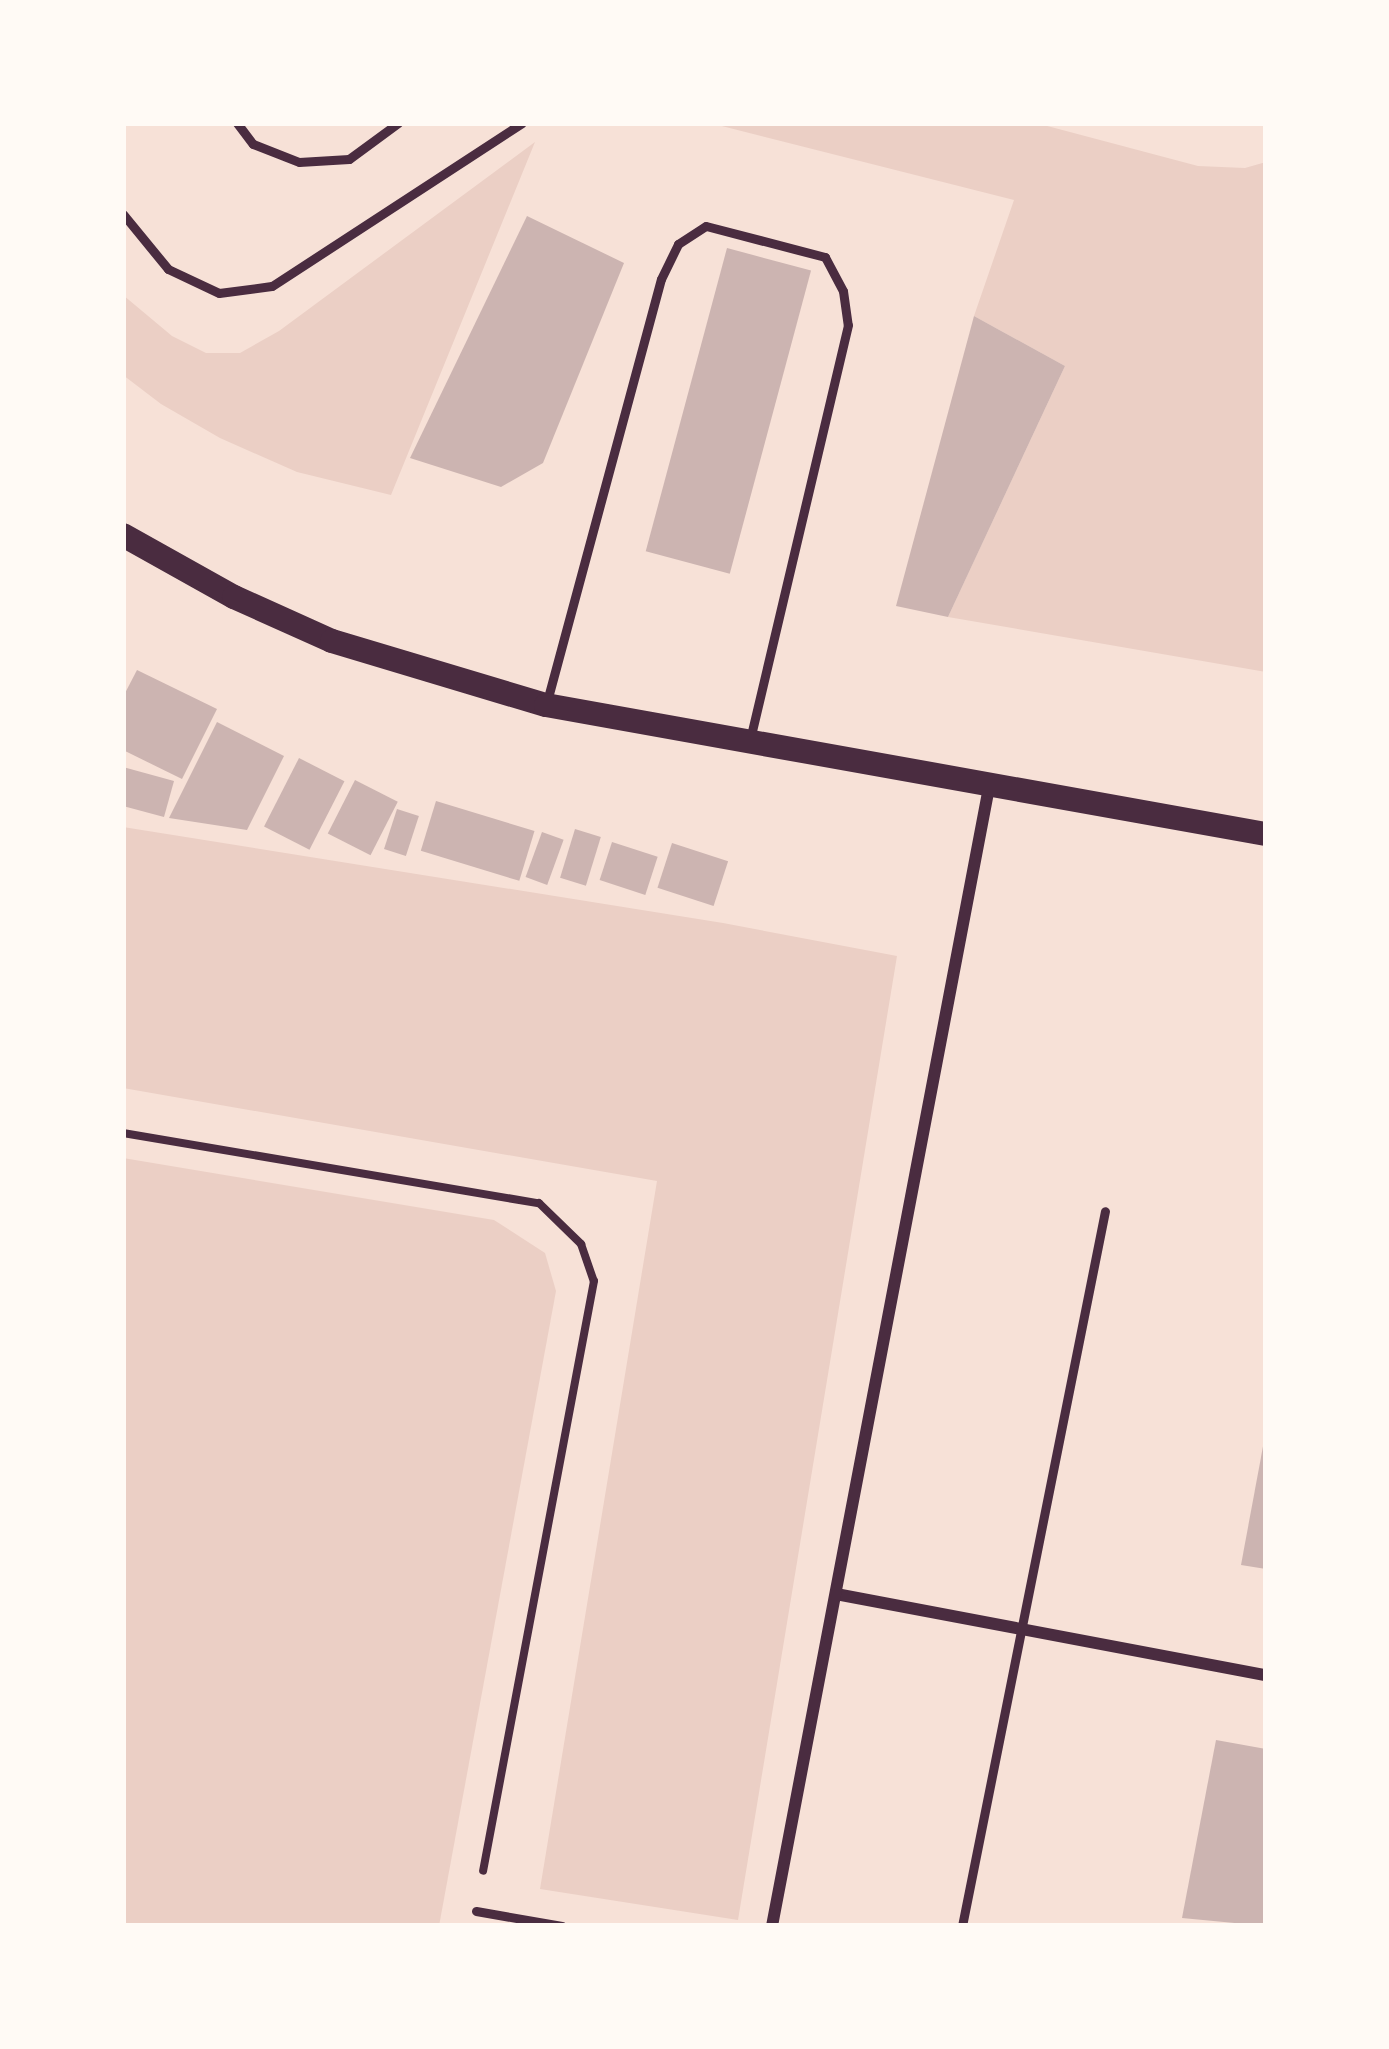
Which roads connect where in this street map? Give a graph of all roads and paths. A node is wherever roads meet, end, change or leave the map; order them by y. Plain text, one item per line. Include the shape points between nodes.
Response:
1 (237, 123) edge
2 (398, 123) edge
3 (522, 123) edge
4 (123, 214) edge
5 (123, 535) edge
6 (546, 705) junction
7 (748, 745) junction
8 (988, 788) junction
9 (1266, 834) edge
10 (123, 1133) edge
11 (1106, 1211) dead end
12 (836, 1594) junction
13 (1022, 1630) junction
14 (1266, 1675) edge
15 (476, 1911) joint
16 (562, 1926) edge
17 (772, 1926) edge
18 (962, 1926) edge

1 - 2 lane via 253,144 298,162 349,159
3 - 4 lane via 272,286 219,293 168,269
5 - 6 main road via 332,641
6 - 7 main road
6 - 7 lane via 662,279 678,244 706,226 825,257 843,291 848,325
7 - 8 main road
8 - 9 main road
8 - 12 street
10 - 15 path via 539,1203 581,1244 594,1282
11 - 13 lane
12 - 13 street
12 - 17 street
13 - 14 street
13 - 18 lane
15 - 16 lane

